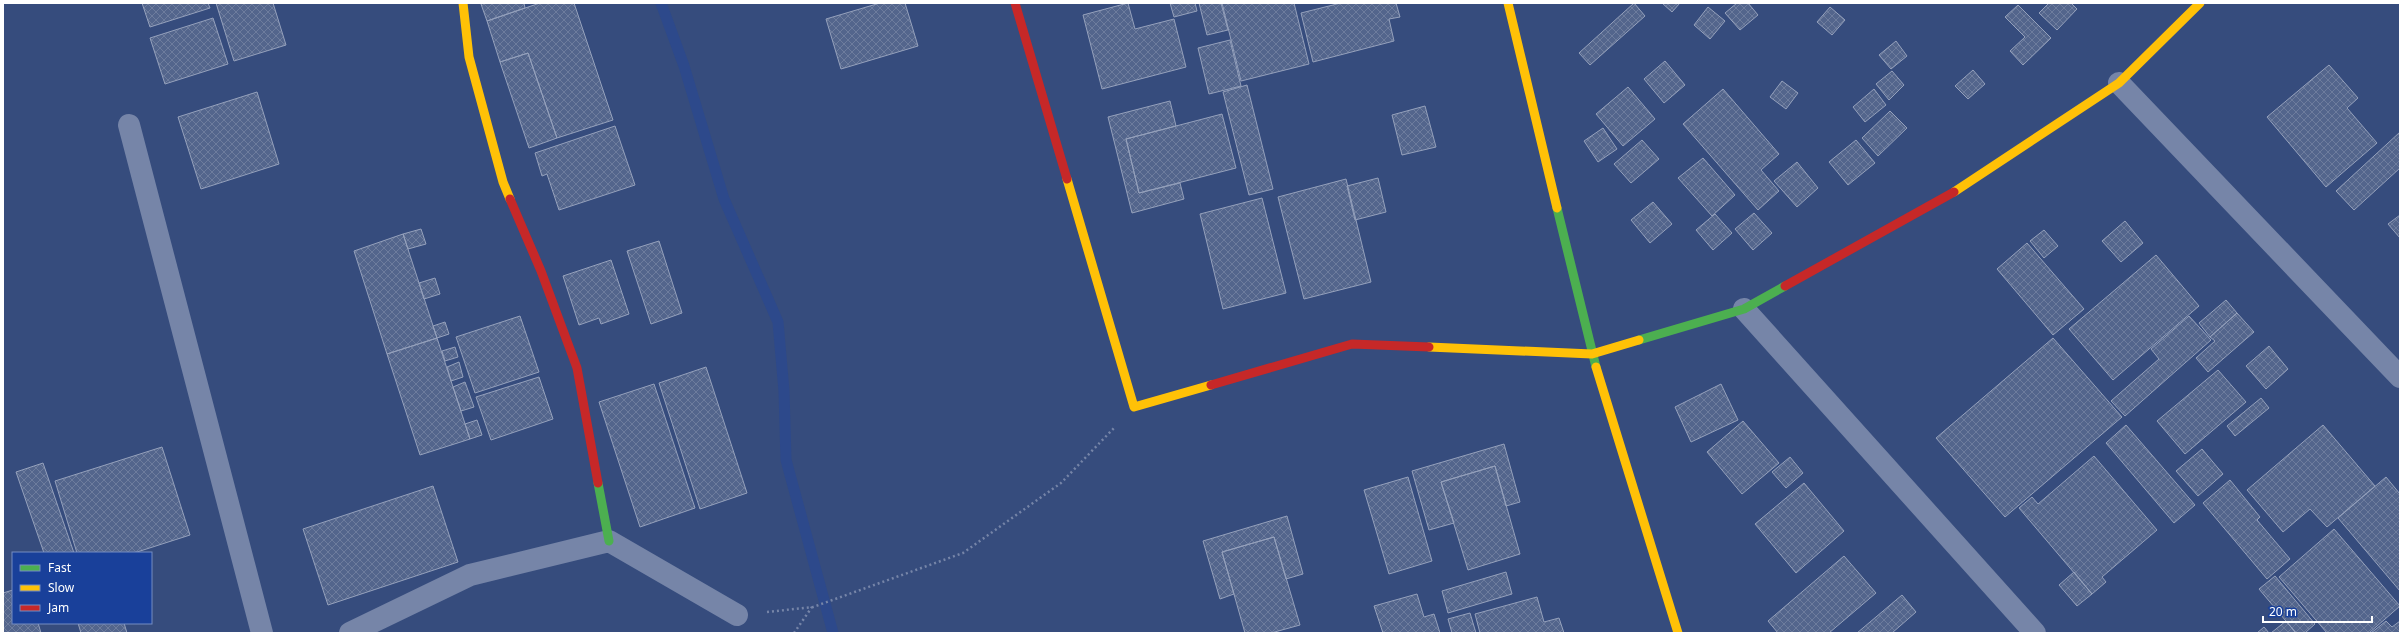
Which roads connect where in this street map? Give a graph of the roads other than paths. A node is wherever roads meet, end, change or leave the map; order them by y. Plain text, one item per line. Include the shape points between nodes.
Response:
1 (463, 3) edge
2 (1015, 3) edge
3 (1508, 3) edge
4 (2200, 3) edge
5 (2119, 83) junction
6 (130, 124) dead end
7 (1744, 309) junction
8 (1592, 354) junction
9 (2400, 377) edge
10 (609, 540) junction
11 (736, 615) road end
12 (262, 633) edge
13 (350, 633) edge
14 (1678, 633) edge
15 (2035, 633) edge

1 - 10 street via 469,57 502,182 542,271 576,368
2 - 8 street via 1134,407 1352,344
3 - 8 street
4 - 5 street
5 - 7 street via 1943,200
5 - 9 street
6 - 12 street
7 - 8 street
7 - 15 street
8 - 14 street
10 - 11 street
10 - 13 street via 470,575

